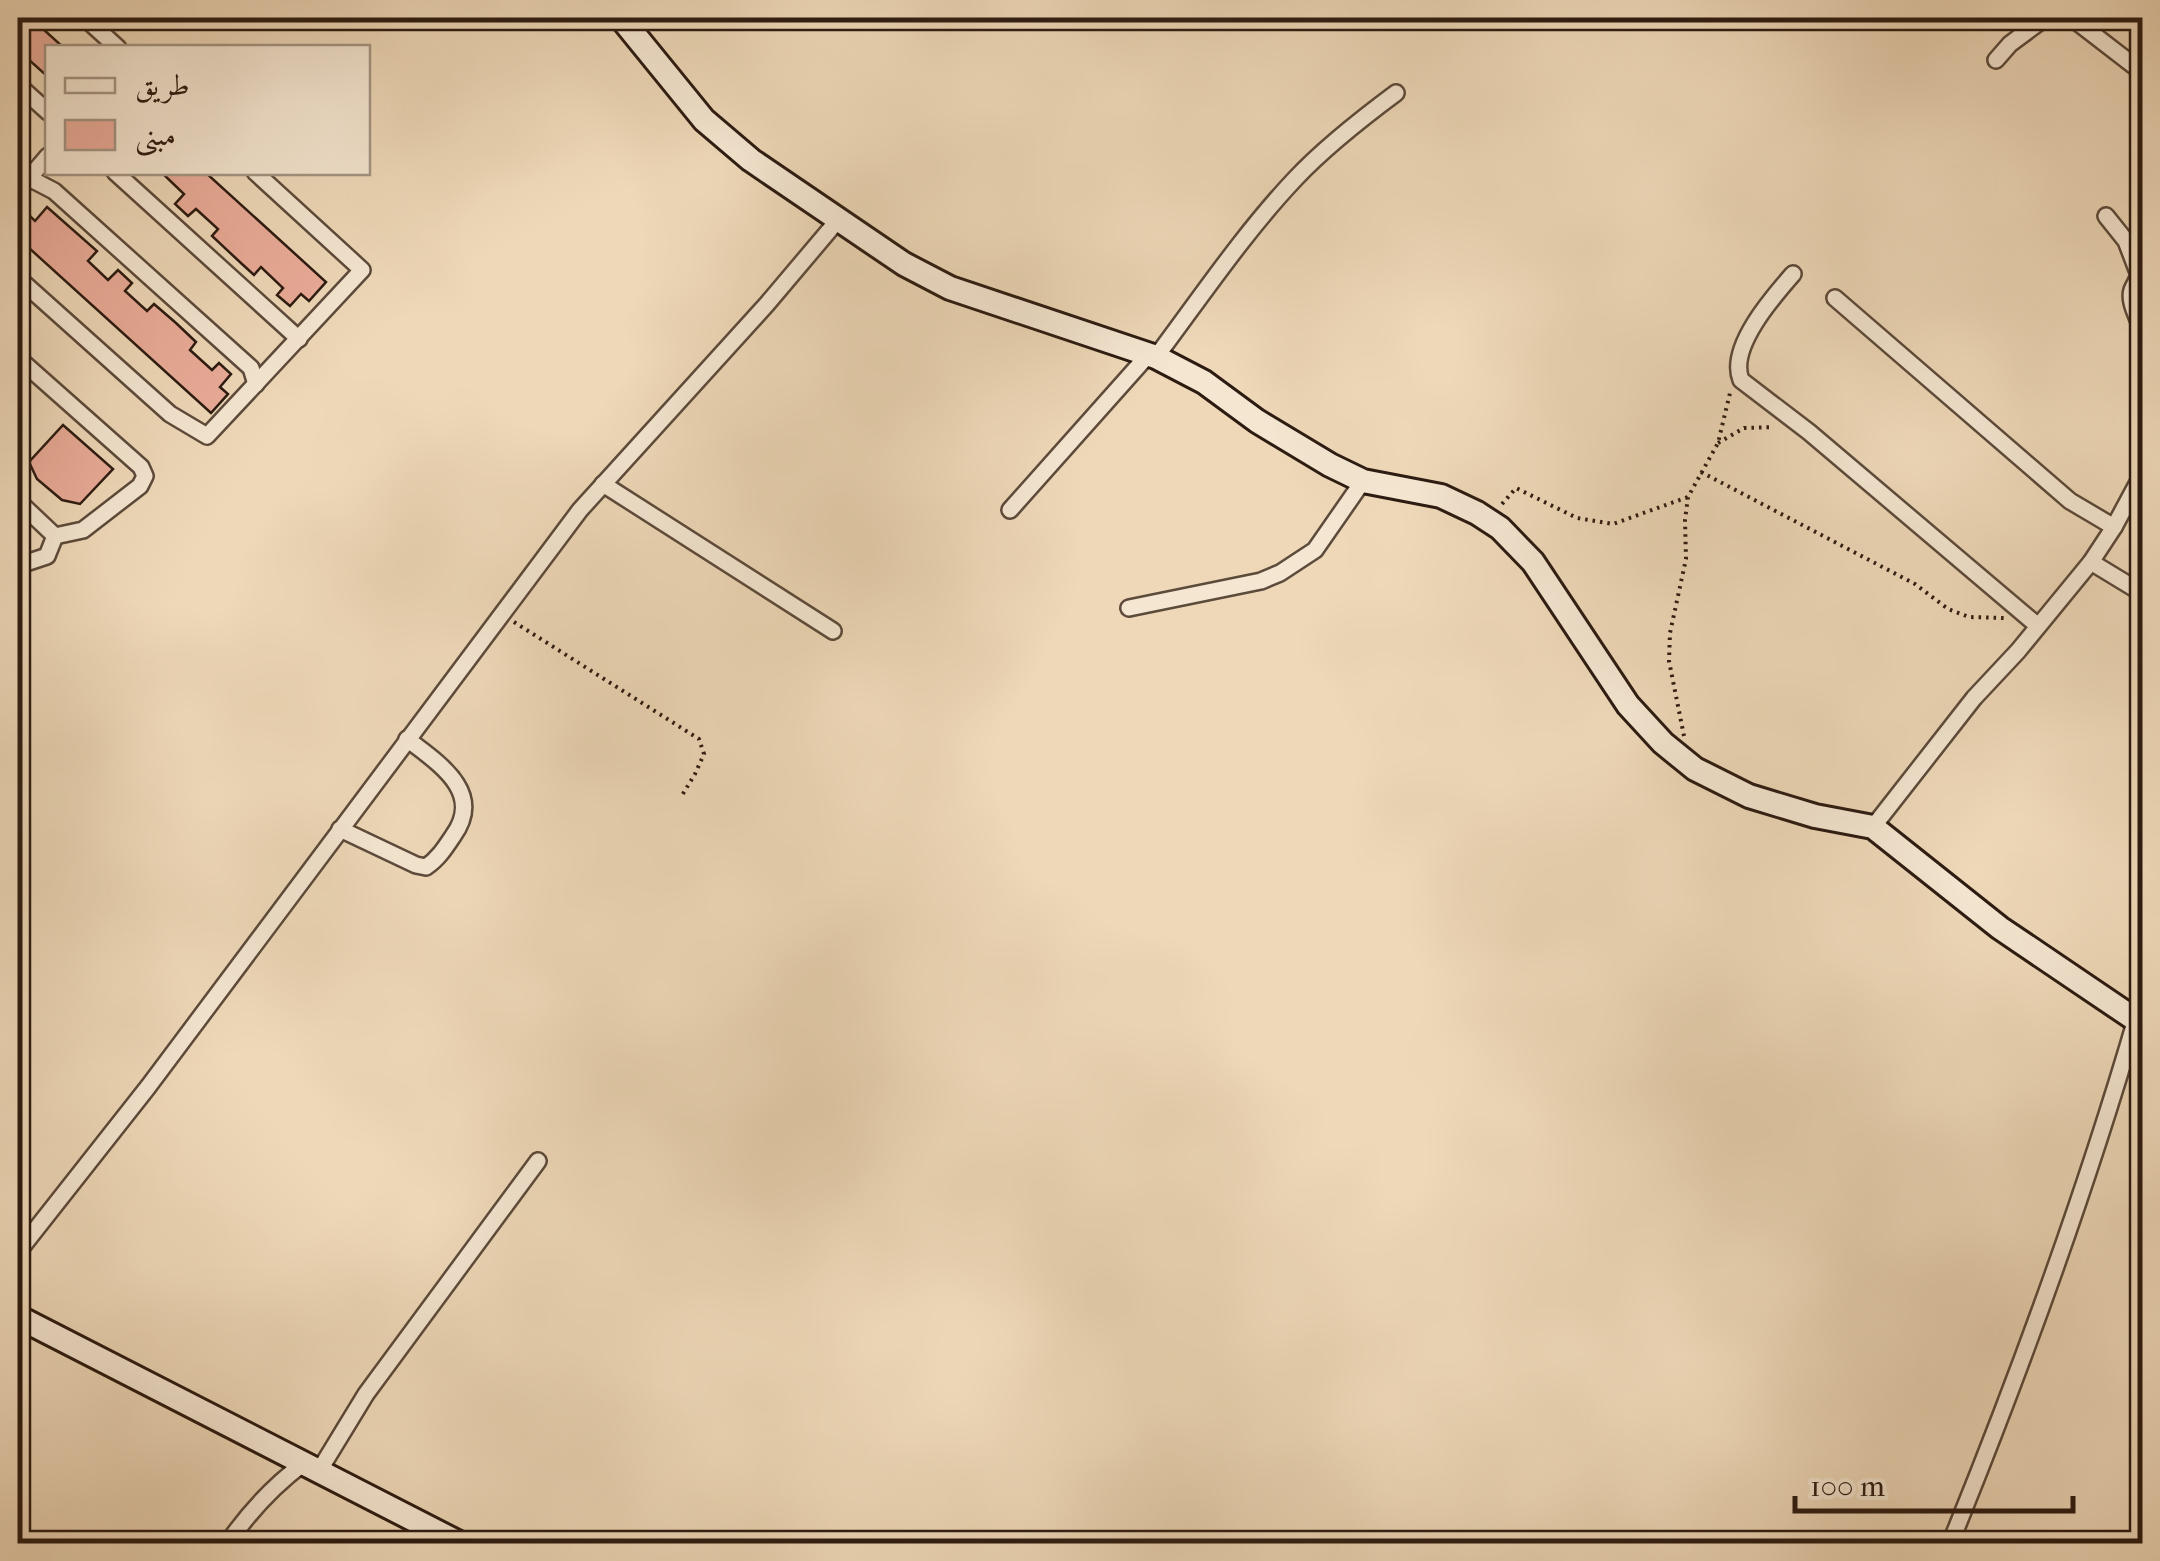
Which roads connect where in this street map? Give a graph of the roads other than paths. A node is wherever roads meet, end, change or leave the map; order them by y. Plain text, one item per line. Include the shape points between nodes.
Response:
1 (85, 18) edge
2 (621, 18) edge
3 (2045, 18) edge
4 (2072, 18) edge
5 (115, 45) edge
6 (1996, 60) dead end
7 (2142, 72) edge
8 (18, 85) edge
9 (1396, 93) dead end
10 (45, 109) edge
11 (45, 159) edge
12 (118, 175) edge
13 (258, 175) edge
14 (22, 181) edge
15 (2106, 216) dead end
16 (838, 220) junction
17 (1792, 274) dead end
18 (18, 278) edge
19 (1835, 298) dead end
20 (2142, 330) edge
21 (298, 339) junction
22 (1152, 356) junction
23 (18, 358) edge
24 (256, 384) junction
25 (2142, 475) edge
26 (1362, 480) junction
27 (604, 484) junction
28 (18, 501) edge
29 (1010, 510) dead end
30 (2114, 527) junction
31 (55, 536) junction
32 (18, 555) edge
33 (2091, 562) junction
34 (2142, 593) edge
35 (1129, 608) dead end
36 (2033, 622) junction
37 (832, 631) dead end
38 (408, 739) junction
39 (1874, 827) junction
40 (340, 829) junction
41 (2140, 1021) edge
42 (538, 1161) dead end
43 (18, 1252) edge
44 (18, 1317) edge
45 (312, 1467) junction
46 (227, 1544) edge
47 (462, 1544) edge
48 (1950, 1544) edge

1 - 5 street
2 - 16 main road via 704,120
3 - 6 street
4 - 7 street
8 - 10 street
9 - 22 street via 1297,177
11 - 14 street
12 - 21 street
13 - 21 street via 362,270
14 - 24 street via 54,191 251,368
15 - 20 street via 2126,241 2139,276 2131,298
16 - 22 main road via 950,288
16 - 27 street
17 - 36 street via 1742,345 1741,380
18 - 24 street via 170,414 207,436
19 - 30 street via 2070,500
21 - 24 street
22 - 26 main road
22 - 29 street
23 - 31 street via 144,476 83,530
25 - 30 street
26 - 35 street via 1315,550 1280,573
26 - 39 main road via 1441,496 1500,528 1533,562 1628,706 1690,765 1749,796
27 - 37 street
27 - 38 street
28 - 31 street
30 - 33 street
31 - 32 street via 47,556 26,563
33 - 34 street
33 - 36 street
36 - 39 street
38 - 40 street
38 - 40 street via 459,785 459,828 436,860 416,864
39 - 41 main road via 2000,928
40 - 43 street
41 - 48 street
42 - 45 street
44 - 45 main road
45 - 46 street via 279,1482
45 - 47 main road

